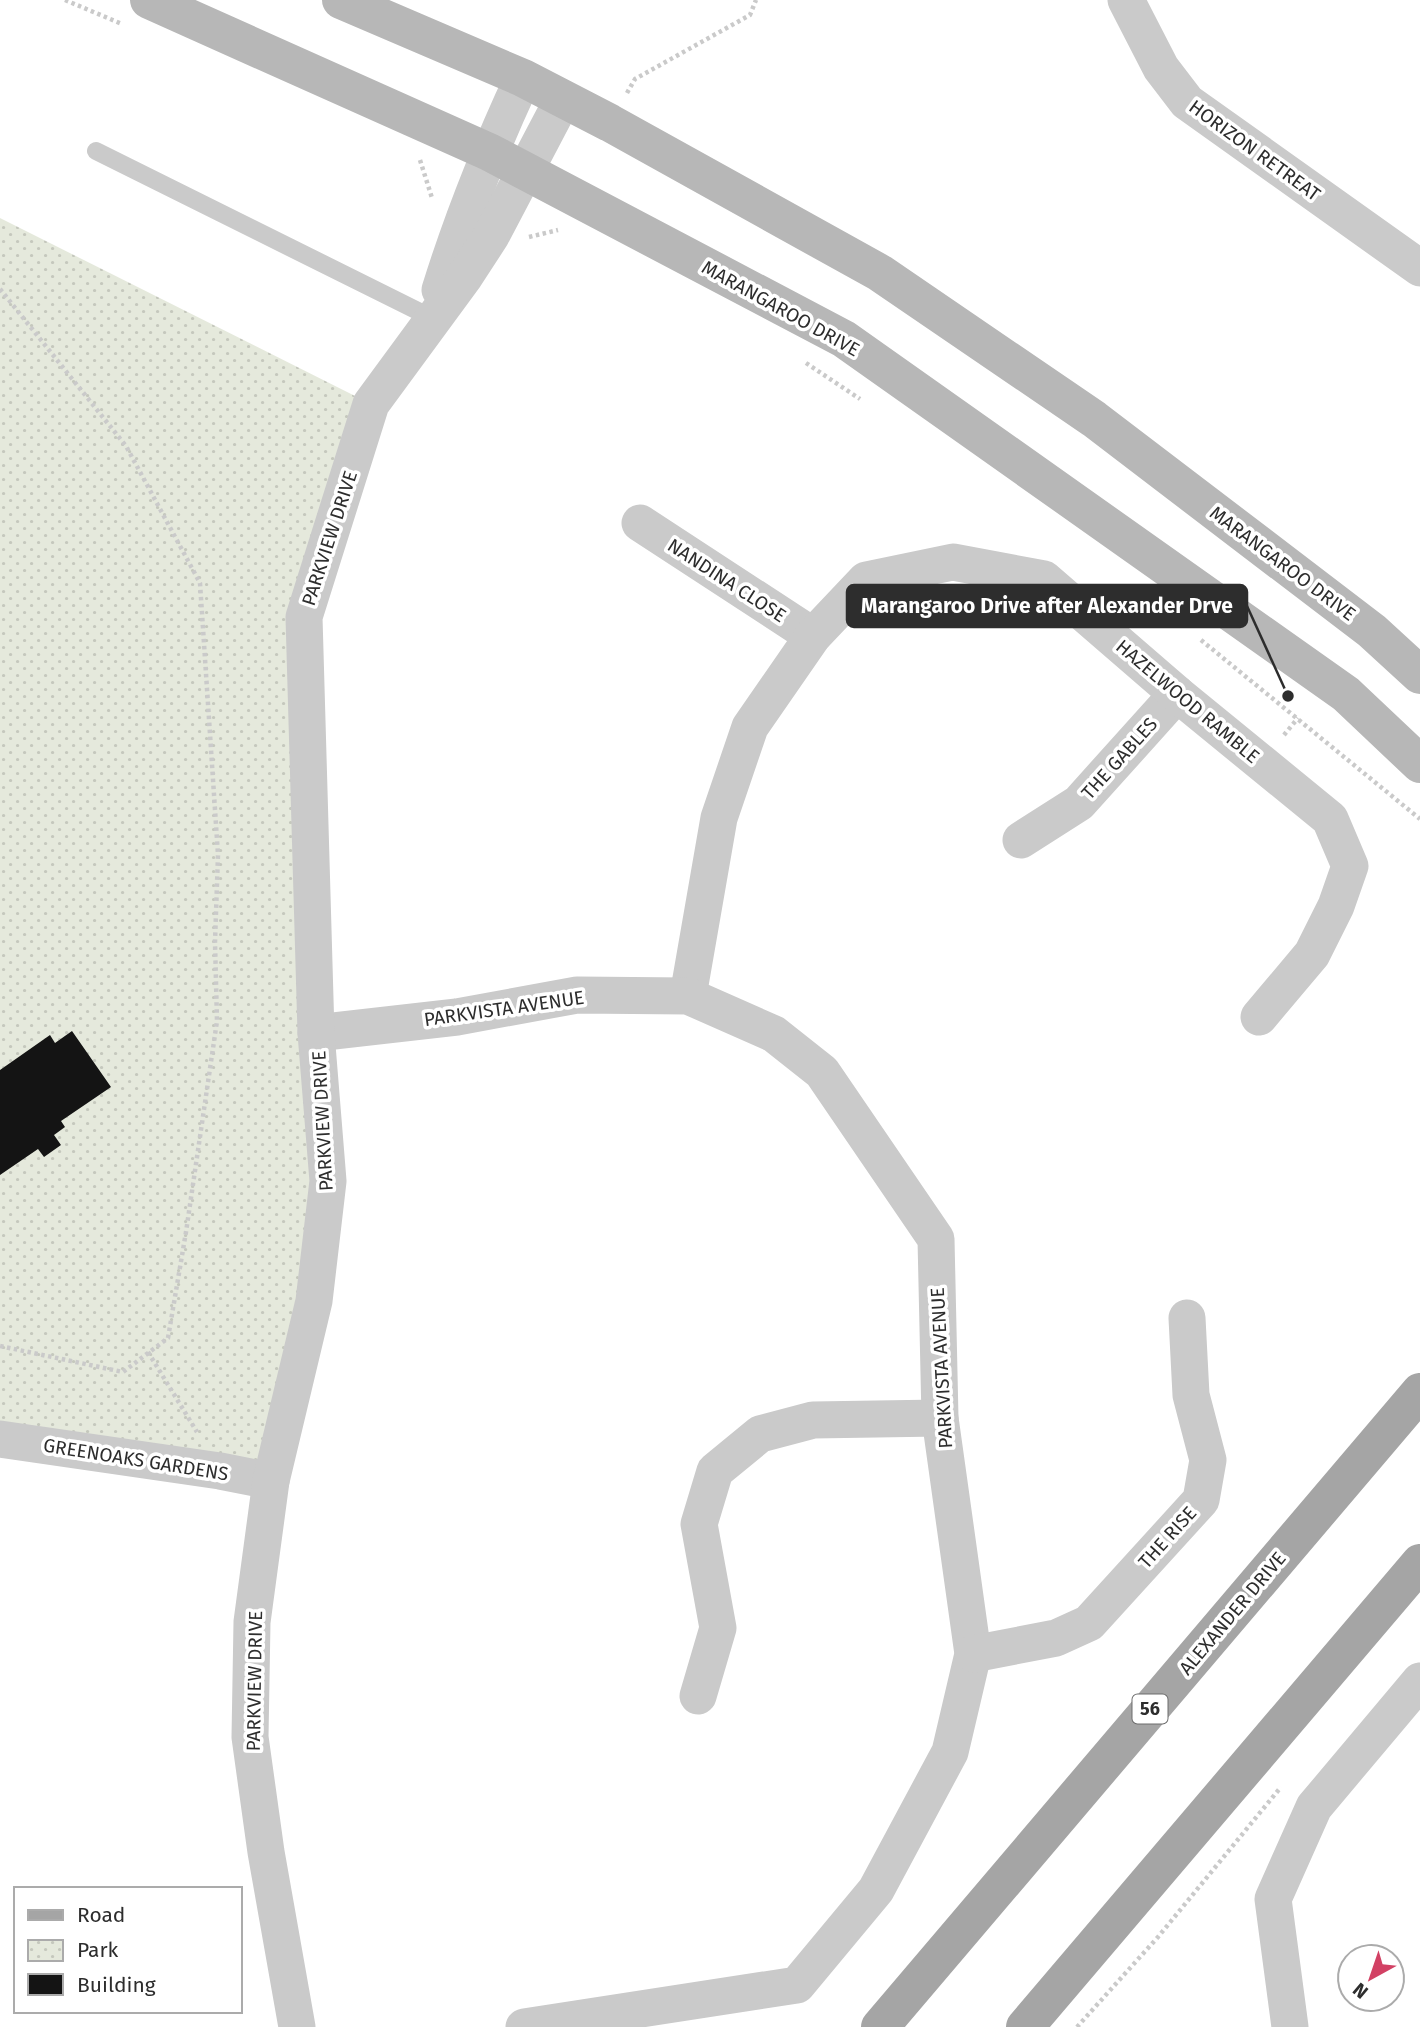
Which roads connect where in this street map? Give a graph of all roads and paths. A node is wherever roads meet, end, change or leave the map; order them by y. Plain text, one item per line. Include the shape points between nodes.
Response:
1 (65, 0) edge
2 (341, 0) edge
3 (756, 0) edge
4 (1126, 0) edge
5 (139, 13) edge
6 (523, 79) junction
7 (563, 99) junction
8 (610, 123) junction
9 (416, 150) dead end
10 (96, 151) dead end
11 (489, 152) junction
12 (524, 171) junction
13 (567, 227) dead end
14 (476, 229) junction
15 (1420, 268) edge
16 (0, 289) edge
17 (432, 318) junction
18 (795, 356) dead end
19 (862, 400) dead end
20 (640, 523) dead end
21 (813, 636) junction
22 (1197, 636) dead end
23 (1420, 675) edge
24 (1177, 694) junction
25 (1420, 764) edge
26 (1420, 819) edge
27 (1021, 840) dead end
28 (688, 996) junction
29 (1259, 1017) dead end
30 (316, 1033) junction
31 (1187, 1318) dead end
32 (0, 1346) edge
33 (148, 1352) junction
34 (1420, 1392) edge
35 (940, 1418) junction
36 (0, 1439) edge
37 (220, 1471) junction
38 (271, 1481) junction
39 (1420, 1563) edge
40 (973, 1654) junction
41 (1420, 1681) edge
42 (698, 1696) dead end
43 (1289, 1778) dead end
44 (297, 2027) edge
45 (524, 2027) edge
46 (880, 2027) edge
47 (1025, 2027) edge
48 (1077, 2027) edge
49 (1290, 2027) edge

1 - 5 path
2 - 6 main road, MARANGAROO DRIVE
3 - 8 path via 750,15 635,79
4 - 15 street, HORIZON RETREAT via 1161,68 1187,102
5 - 11 main road, MARANGAROO DRIVE
6 - 7 main road, MARANGAROO DRIVE
6 - 11 street, PARKVIEW DRIVE
7 - 8 main road, MARANGAROO DRIVE
7 - 12 street, PARKVIEW DRIVE
8 - 23 main road, MARANGAROO DRIVE via 892,280 1094,419 1372,631
9 - 14 path via 435,205
10 - 17 lane
11 - 12 main road, MARANGAROO DRIVE
11 - 14 street, PARKVIEW DRIVE
12 - 14 street, PARKVIEW DRIVE
12 - 25 main road, MARANGAROO DRIVE via 844,339 1346,694
13 - 14 path via 519,240
14 - 17 street, PARKVIEW DRIVE via 465,276
16 - 33 path via 126,446 200,583 218,855 217,1021 168,1338
17 - 30 street, PARKVIEW DRIVE via 371,404 304,617
18 - 19 path
20 - 21 street, NANDINA CLOSE
21 - 24 street, HAZELWOOD RAMBLE via 866,580 953,562 1044,579
21 - 28 street, HAZELWOOD RAMBLE via 750,727 719,818
22 - 26 path
24 - 27 street, THE GABLES via 1079,803
24 - 29 street, HAZELWOOD RAMBLE via 1330,819 1350,866 1312,954
28 - 30 street, PARKVISTA AVENUE via 577,995 457,1017
28 - 35 street, PARKVISTA AVENUE via 774,1034 822,1072 936,1239
30 - 38 street, PARKVIEW DRIVE via 328,1181 314,1301
31 - 40 street, THE RISE via 1191,1395 1208,1460 1201,1500 1089,1623 1056,1638
32 - 33 path via 123,1372
33 - 37 path
34 - 46 main road, ALEXANDER DRIVE / 56
35 - 40 street, PARKVISTA AVENUE
35 - 42 street via 813,1420 760,1434 715,1471 699,1524 718,1628
36 - 37 street, GREENOAKS GARDENS
37 - 38 street, GREENOAKS GARDENS
38 - 44 street, PARKVIEW DRIVE via 252,1622 250,1737
39 - 47 main road
40 - 45 street, PARKVISTA AVENUE via 950,1752 889,1867 876,1890 797,1985
41 - 49 street via 1314,1807 1273,1899
43 - 48 path

